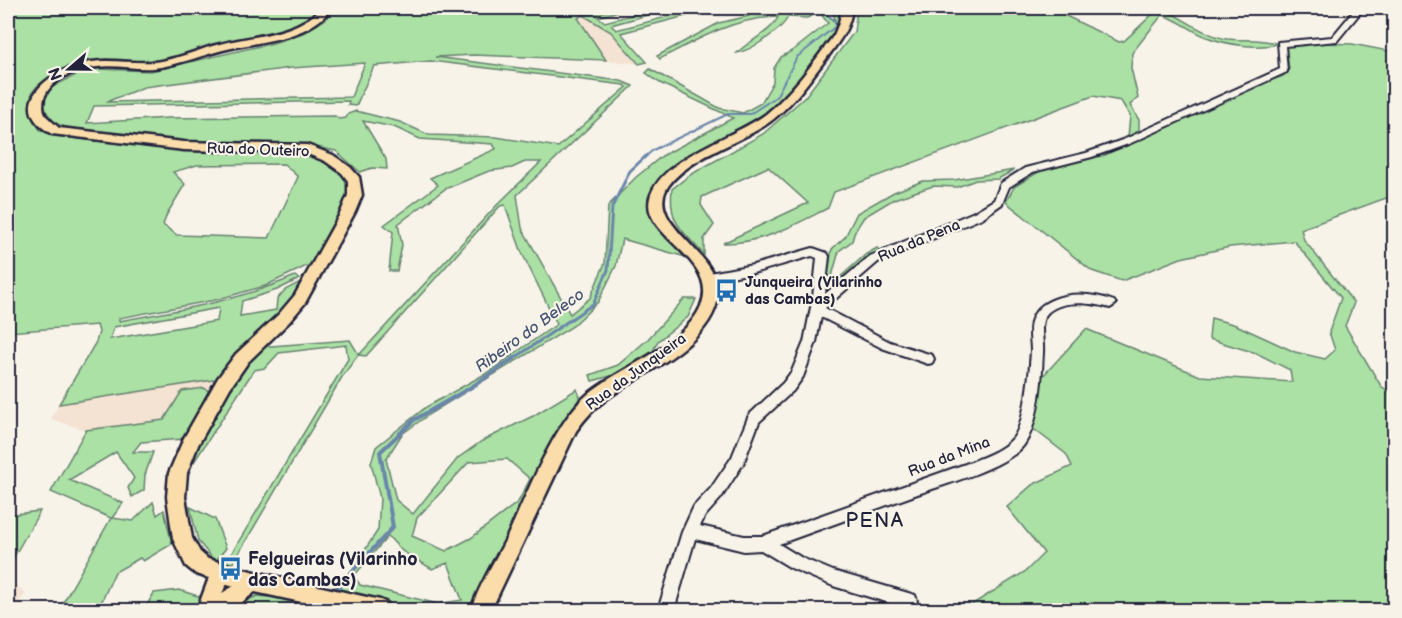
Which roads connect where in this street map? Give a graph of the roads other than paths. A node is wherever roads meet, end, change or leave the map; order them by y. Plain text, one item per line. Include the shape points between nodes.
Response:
1 (327, 8) edge
2 (847, 8) edge
3 (1360, 8) edge
4 (708, 277) junction
5 (1110, 304) dead end
6 (816, 309) junction
7 (928, 359) dead end
8 (690, 531) junction
9 (763, 543) junction
10 (222, 574) junction
11 (251, 581) junction
12 (909, 601) dead end
13 (207, 610) edge
14 (216, 610) edge
15 (380, 610) edge
16 (481, 610) edge
17 (666, 610) edge

1 - 10 main road, Rua do Outeiro via 280,35 177,60 149,65 110,62 83,66 48,83 37,100 40,118 56,131 184,146 307,149 329,158 354,180 355,195 348,212 300,299 233,370 180,464 176,497 183,539 193,559
2 - 4 main road via 845,27 784,105 682,168 658,191 655,206 660,218
3 - 6 street, Rua da Pena via 1334,39 1281,44 1285,63 1280,72 1128,141 1029,170 1005,184 998,202 978,215 874,259
4 - 6 street via 820,253 823,264
4 - 16 main road, Rua da Junqueira via 711,297 695,328 603,391 570,426
5 - 9 street, Rua da Mina via 1070,300 1045,309 1038,319 1035,383 1020,440 1003,454
6 - 7 street via 886,345
6 - 8 street via 810,342 798,373 754,418 738,460 699,511
8 - 9 street via 706,532 748,546
8 - 17 street
9 - 12 street via 845,583
10 - 11 main road, Rua do Outeiro
10 - 13 main road
11 - 14 main road
11 - 15 main road, Rua do Outeiro

